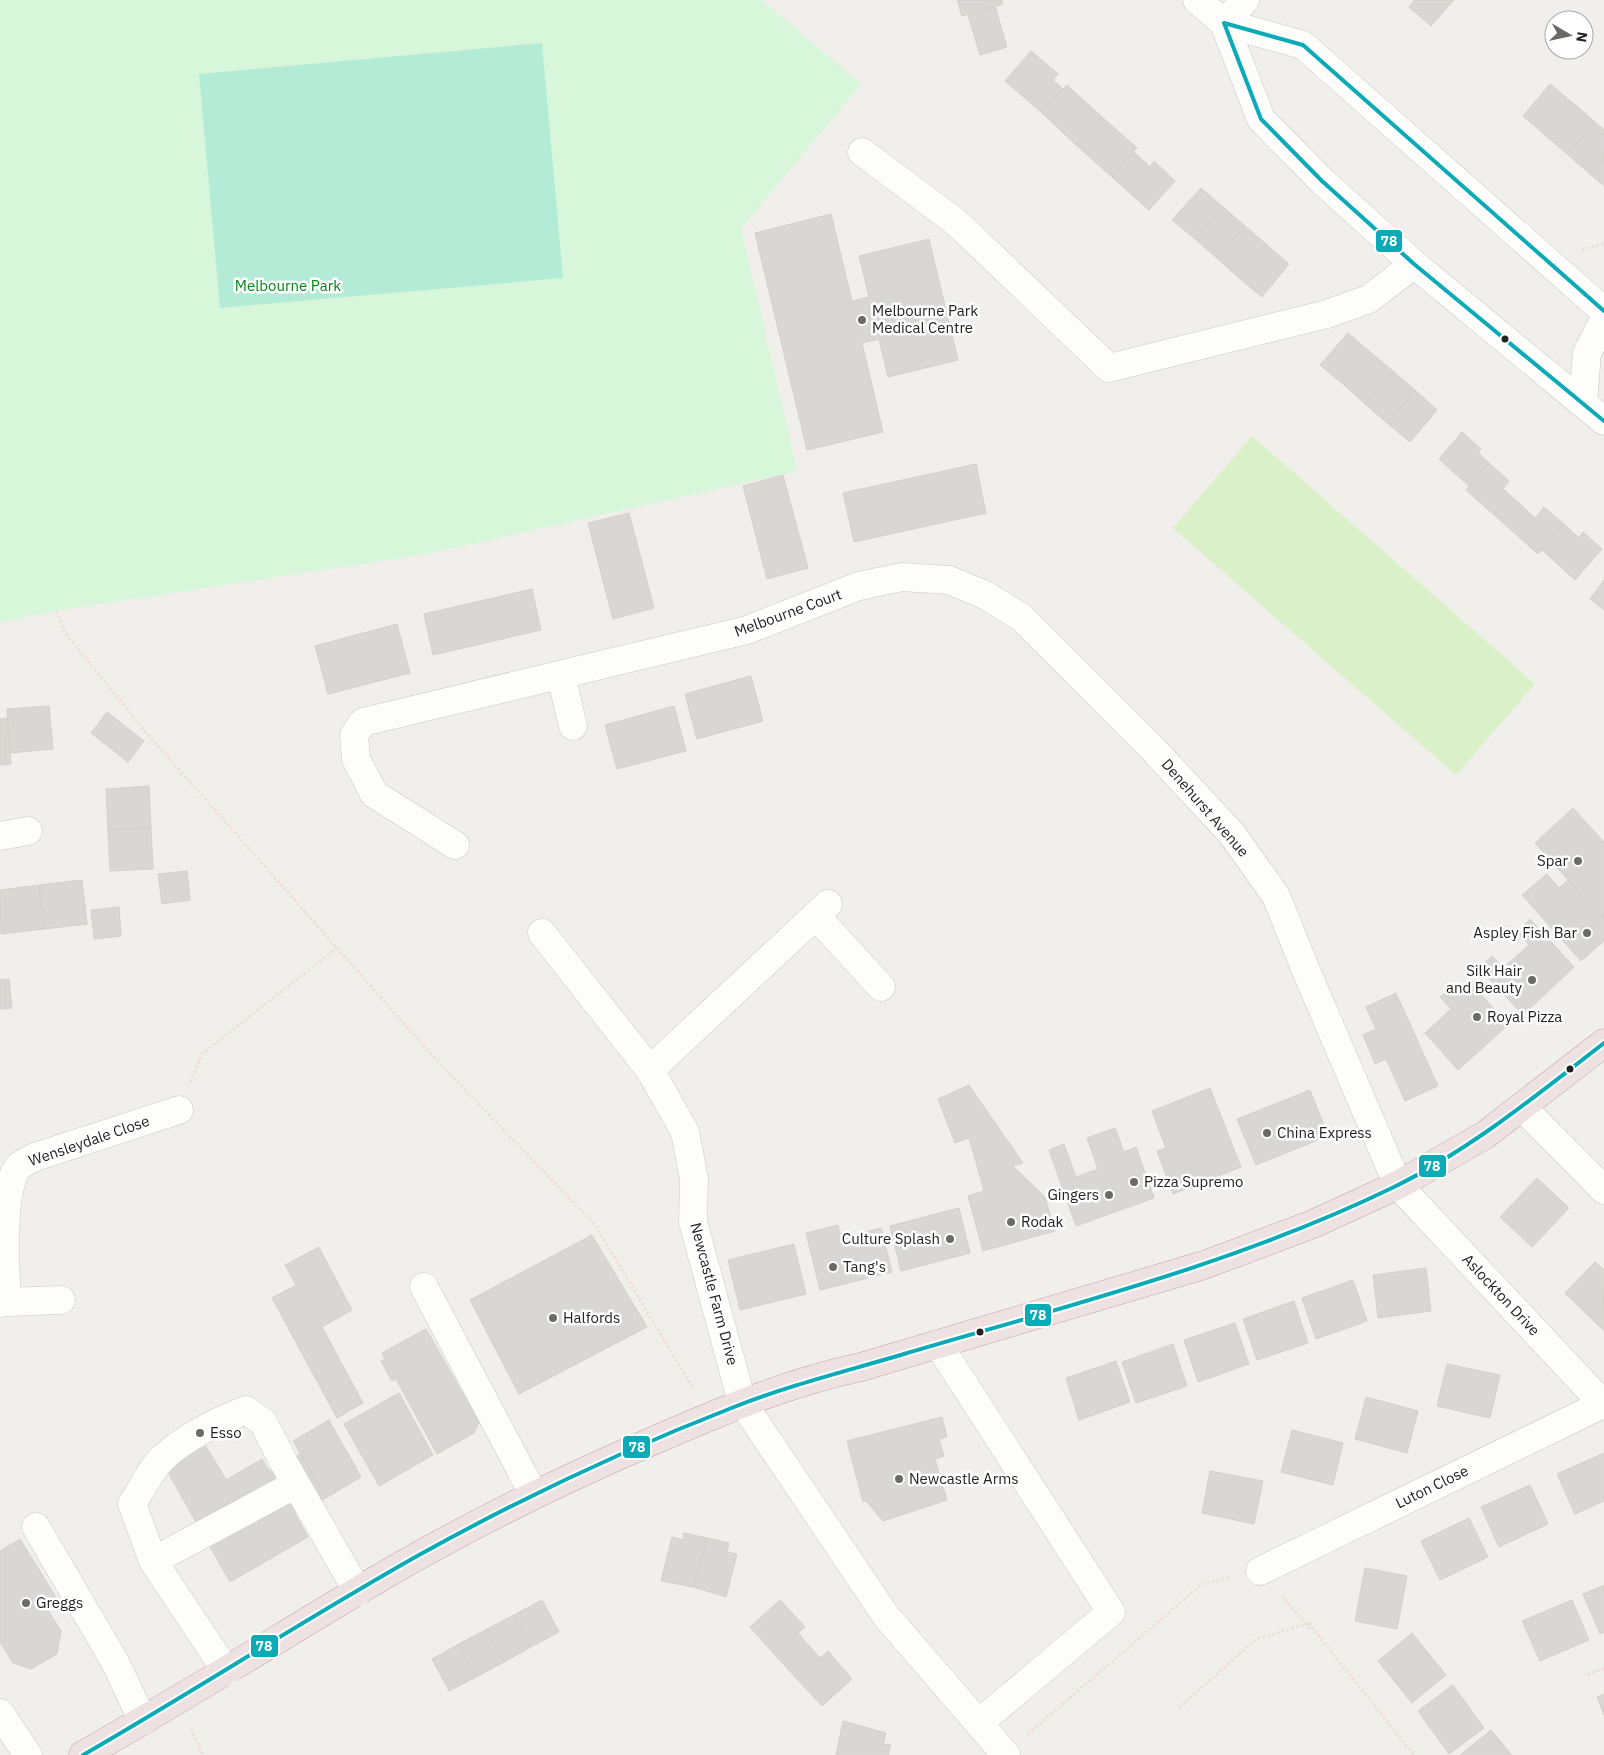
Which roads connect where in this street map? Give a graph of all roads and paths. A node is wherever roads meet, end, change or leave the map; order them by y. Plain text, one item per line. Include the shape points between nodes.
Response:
1 (1197, 0) edge
2 (1245, 0) edge
3 (1224, 23) junction
4 (862, 152) dead end
5 (1414, 264) junction
6 (1604, 311) edge
7 (1604, 320) edge
8 (1583, 401) junction
9 (1604, 421) edge
10 (984, 595) joint
11 (56, 611) dead end
12 (562, 674) junction
13 (573, 726) dead end
14 (28, 831) dead end
15 (0, 836) edge
16 (456, 845) dead end
17 (542, 933) dead end
18 (338, 947) junction
19 (881, 987) dead end
20 (1604, 1043) edge
21 (650, 1070) junction
22 (1522, 1107) junction
23 (179, 1110) joint
24 (1398, 1185) junction
25 (1604, 1190) edge
26 (424, 1287) dead end
27 (61, 1300) dead end
28 (3, 1303) edge
29 (938, 1344) junction
30 (742, 1402) junction
31 (1604, 1404) edge
32 (710, 1415) junction
33 (296, 1484) junction
34 (534, 1495) junction
35 (36, 1527) dead end
36 (153, 1560) junction
37 (1260, 1571) junction
38 (358, 1592) junction
39 (1309, 1624) junction
40 (1604, 1668) edge
41 (227, 1672) junction
42 (1588, 1675) dead end
43 (1179, 1708) dead end
44 (0, 1713) edge
45 (143, 1721) junction
46 (979, 1723) junction
47 (1005, 1754) edge
48 (28, 1755) edge
49 (83, 1755) edge
50 (1414, 1755) edge

1 - 3 street
2 - 3 street
3 - 5 street via 1262,119 1322,181
3 - 6 street via 1303,45
4 - 5 street via 957,223 1109,368 1327,314 1369,299
5 - 8 street
7 - 8 street via 1587,352
8 - 9 street
10 - 12 street, Melbourne Court via 949,580 902,577 859,586 747,630
10 - 24 street, Denehurst Avenue via 1021,617 1152,748 1232,834 1271,888
11 - 18 path via 64,633 144,730
12 - 13 street
12 - 16 street, Melbourne Court via 363,722 354,735 356,759 374,794
14 - 15 street
17 - 21 street, Newcastle Farm Drive
18 - 23 path via 202,1054
18 - 32 path via 429,1052 595,1225
19 - 21 street via 822,910
20 - 22 highway
21 - 30 street, Newcastle Farm Drive via 685,1132 694,1179 693,1222
22 - 24 highway via 1485,1136
22 - 25 street
23 - 28 street, Wensleydale Close via 18,1166 8,1181 2,1205
24 - 29 highway via 1313,1224 1204,1265
24 - 31 street, Aslockton Drive
26 - 34 street
27 - 28 street, Wensleydale Close
29 - 30 highway via 824,1375
29 - 46 street via 1111,1612
30 - 32 highway
30 - 46 street, Newcastle Farm Drive via 886,1616
31 - 37 street, Luton Close
32 - 34 highway
33 - 36 street
33 - 36 street via 263,1422 246,1410 222,1420 163,1457 132,1504
33 - 38 street
34 - 38 highway
35 - 45 street via 115,1662
36 - 41 street
37 - 39 path via 1308,1628
37 - 47 path via 1202,1584
38 - 41 highway
39 - 43 path via 1255,1640
39 - 50 path
40 - 42 path
41 - 45 highway
44 - 48 street
45 - 49 highway
46 - 47 street, Newcastle Farm Drive

